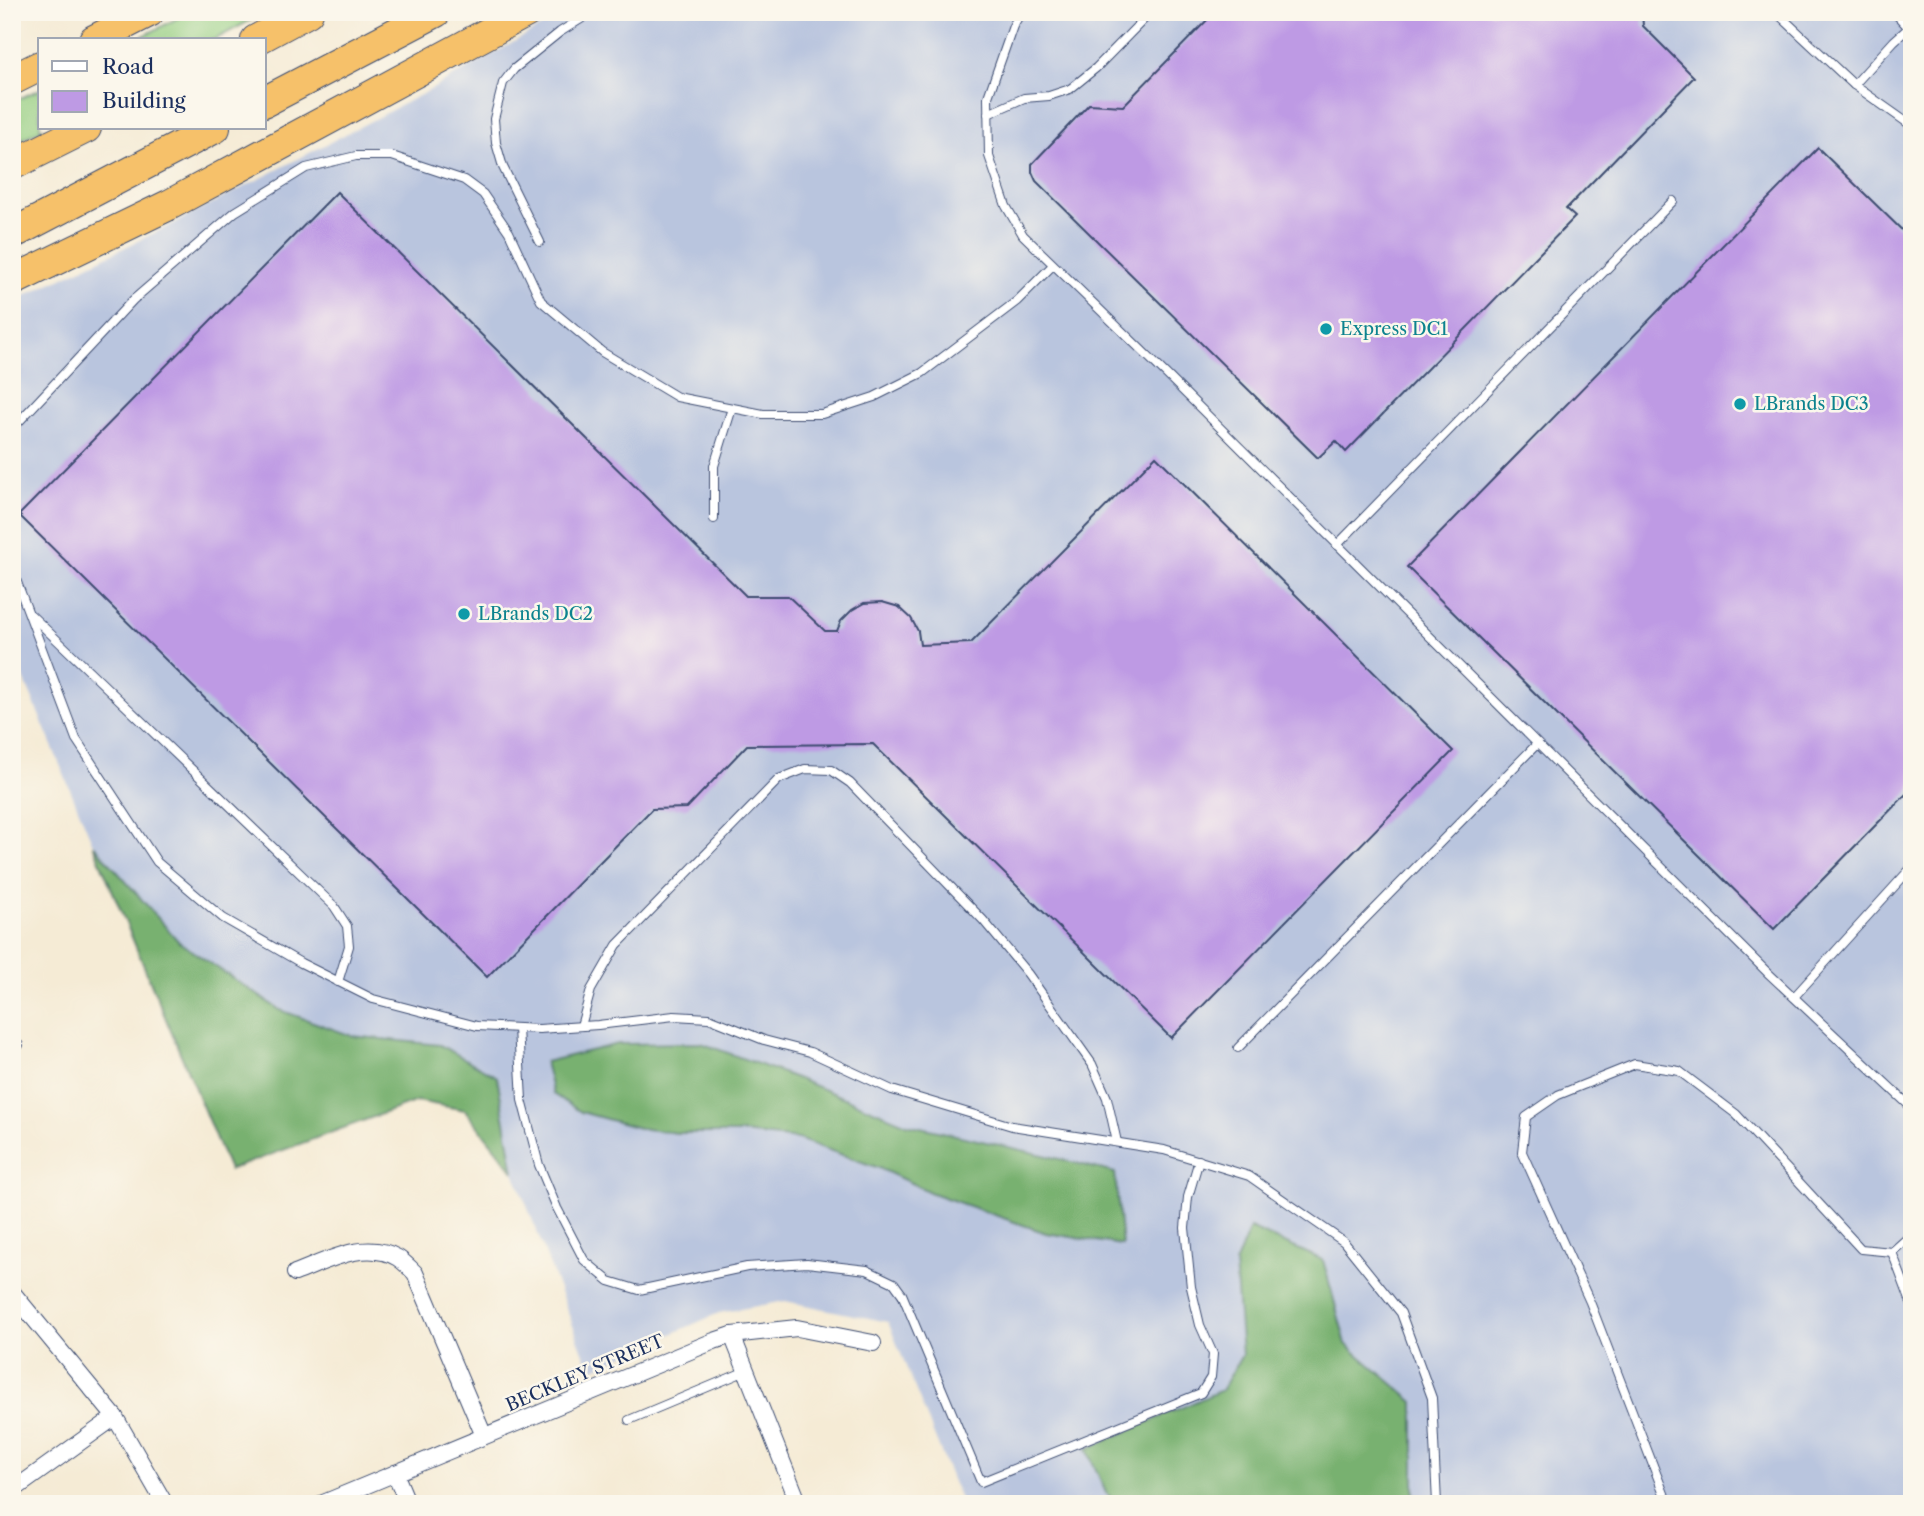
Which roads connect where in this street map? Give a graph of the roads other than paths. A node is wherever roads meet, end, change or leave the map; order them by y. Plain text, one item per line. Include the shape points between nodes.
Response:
1 (149, 12) edge
2 (309, 12) edge
3 (436, 12) edge
4 (527, 12) edge
5 (592, 12) edge
6 (1021, 12) edge
7 (1152, 12) edge
8 (1776, 12) edge
9 (1894, 12) edge
10 (1911, 28) edge
11 (97, 38) edge
12 (260, 38) edge
13 (38, 67) edge
14 (12, 80) edge
15 (1854, 86) junction
16 (266, 101) edge
17 (988, 114) junction
18 (1912, 126) edge
19 (82, 130) edge
20 (211, 130) edge
21 (12, 165) edge
22 (1673, 201) dead end
23 (12, 233) edge
24 (540, 242) dead end
25 (1053, 265) junction
26 (12, 281) edge
27 (732, 408) junction
28 (12, 429) edge
29 (714, 519) dead end
30 (1337, 545) junction
31 (12, 569) edge
32 (28, 612) junction
33 (1537, 744) junction
34 (1912, 867) edge
35 (338, 982) junction
36 (1794, 997) junction
37 (582, 1026) junction
38 (518, 1028) junction
39 (1238, 1048) dead end
40 (1912, 1108) edge
41 (1117, 1142) junction
42 (1199, 1160) junction
43 (1912, 1234) edge
44 (1892, 1252) junction
45 (295, 1273) dead end
46 (12, 1292) edge
47 (1912, 1305) edge
48 (733, 1335) junction
49 (873, 1343) dead end
50 (746, 1371) junction
51 (116, 1417) junction
52 (629, 1420) dead end
53 (484, 1436) junction
54 (395, 1473) junction
55 (12, 1491) edge
56 (165, 1504) edge
57 (321, 1504) edge
58 (408, 1504) edge
59 (799, 1504) edge
60 (1437, 1504) edge
61 (1668, 1504) edge

1 - 11 highway
2 - 12 highway
3 - 16 highway
4 - 26 highway via 169,205
5 - 24 lane via 514,69 503,83 494,119 503,167
6 - 17 lane via 988,97
7 - 17 lane via 1070,89 1024,98
8 - 15 lane
9 - 10 lane
10 - 15 lane
13 - 14 highway
15 - 18 lane
17 - 25 lane via 989,156 1006,206 1023,235
19 - 21 highway
20 - 23 highway
22 - 30 lane
25 - 27 lane via 1017,301 922,373 874,397 822,414 763,414
25 - 30 lane
27 - 28 lane via 677,397 602,352 541,301 509,232 484,194 464,180 392,156 356,156 306,168 235,212 133,300
27 - 29 lane via 714,466
30 - 33 lane
31 - 32 lane
32 - 35 lane via 76,740 157,862 223,918
32 - 35 lane via 334,906 347,926 349,946
33 - 36 lane
33 - 39 lane
34 - 36 lane
35 - 38 lane via 373,999 464,1023
36 - 40 lane
37 - 38 lane
37 - 41 lane via 674,1016 709,1018 810,1052 892,1090 1012,1126
37 - 41 lane via 591,990 626,935 779,779 805,769 831,770 850,783 983,920 1028,974 1091,1065 1107,1098
38 - 42 lane via 522,1100 539,1165 584,1260 609,1281 639,1290 747,1268 807,1263 867,1270 894,1283 981,1482 1200,1393 1211,1377 1213,1354 1191,1287 1185,1228
41 - 42 lane
42 - 60 lane via 1249,1176 1345,1242 1401,1313 1432,1398
43 - 44 lane
44 - 47 lane
44 - 61 lane via 1861,1249 1736,1114 1679,1071 1635,1064 1558,1095 1526,1116 1522,1152 1590,1303
45 - 53 street via 354,1251 379,1251 399,1259 415,1273
46 - 51 street
48 - 49 street, BECKLEY STREET via 797,1328
48 - 50 street
48 - 53 street, BECKLEY STREET
50 - 52 lane
50 - 59 street
51 - 55 street
51 - 56 street
53 - 54 street, BECKLEY STREET
54 - 57 street, BECKLEY STREET
54 - 58 street

